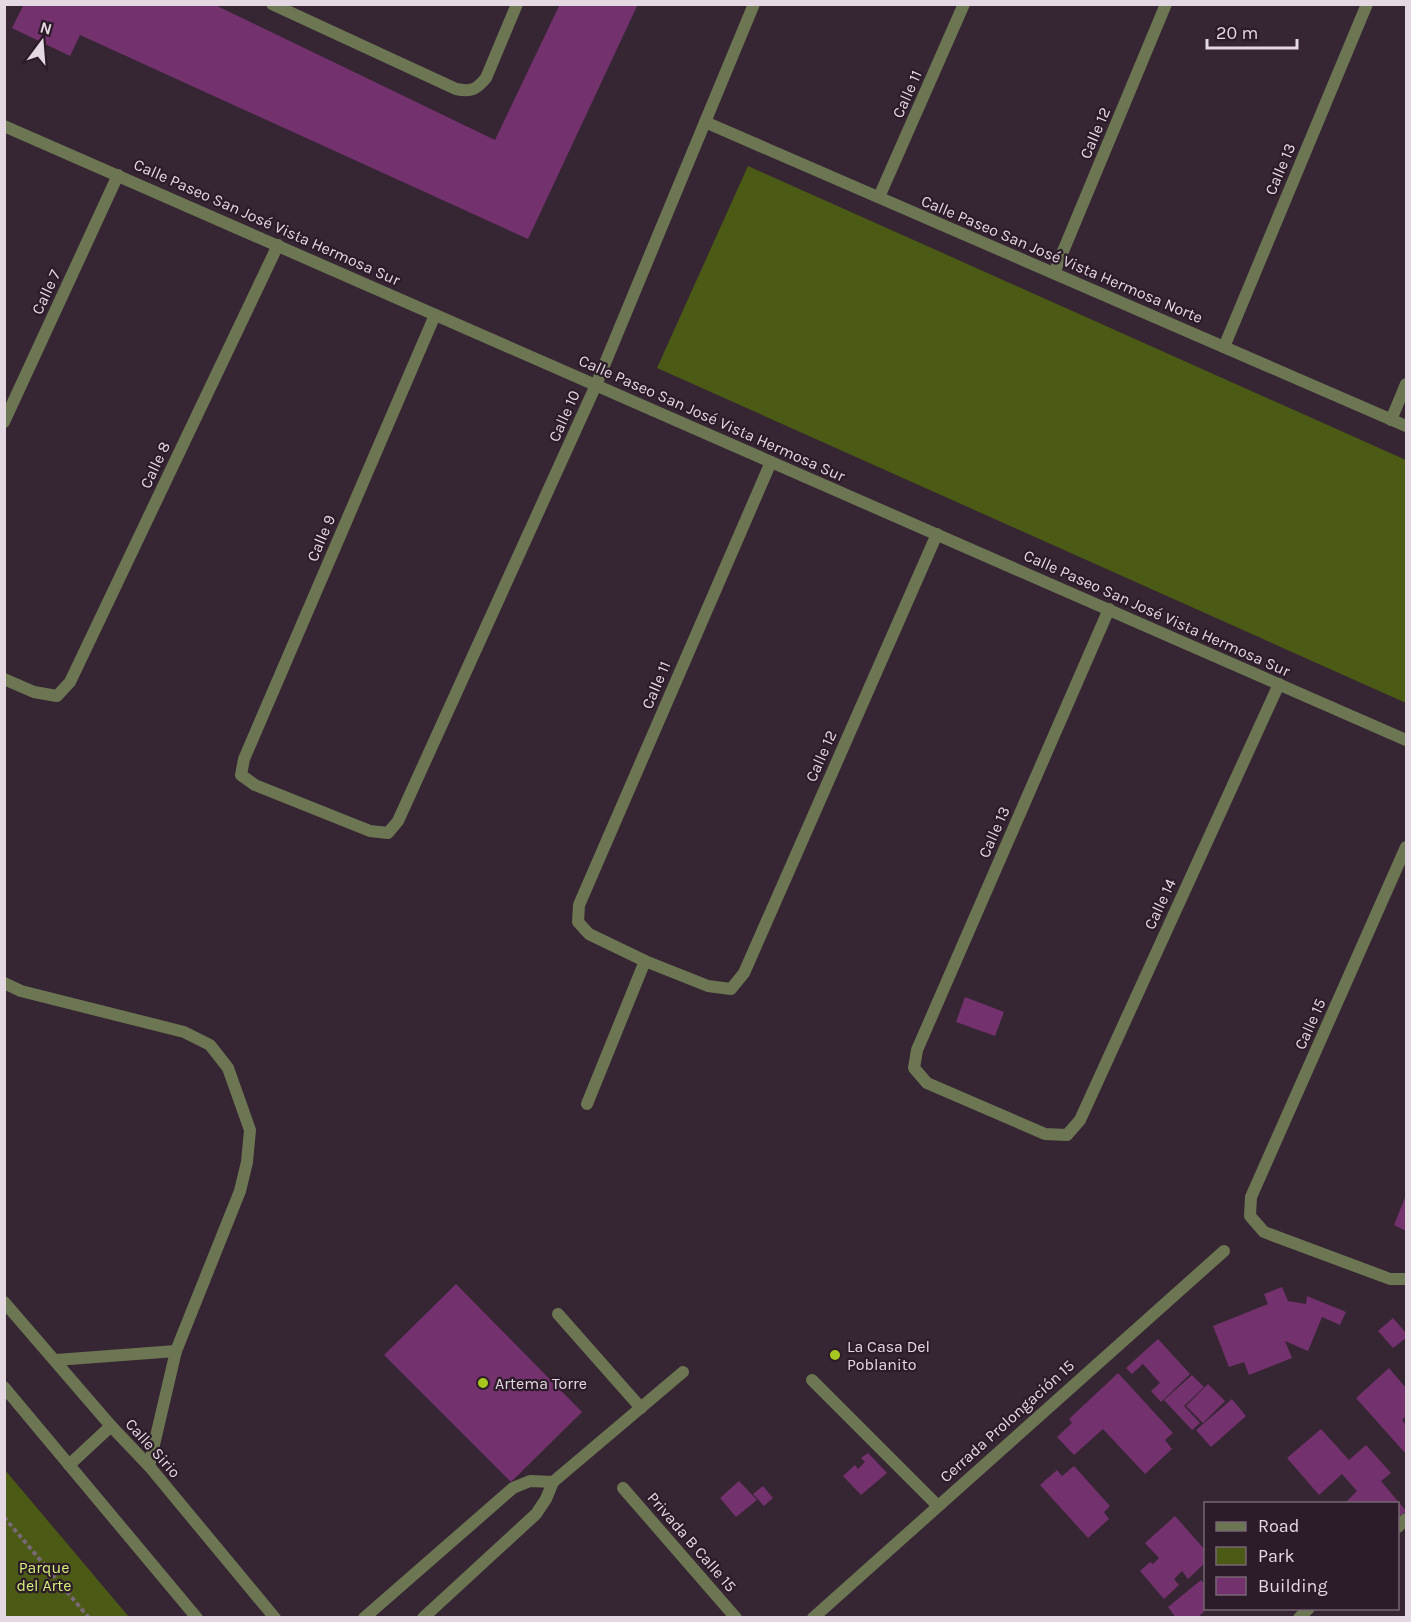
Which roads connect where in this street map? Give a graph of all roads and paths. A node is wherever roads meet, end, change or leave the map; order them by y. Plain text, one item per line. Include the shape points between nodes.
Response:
1 (272, 4) edge
2 (517, 4) edge
3 (754, 4) edge
4 (964, 4) edge
5 (1166, 4) edge
6 (1367, 4) edge
7 (705, 122) junction
8 (4, 126) edge
9 (118, 175) junction
10 (879, 197) junction
11 (278, 245) junction
12 (1054, 273) junction
13 (435, 315) junction
14 (1224, 347) junction
15 (596, 384) junction
16 (1407, 384) edge
17 (1391, 420) junction
18 (4, 422) edge
19 (1407, 426) edge
20 (771, 462) junction
21 (937, 534) junction
22 (1109, 609) junction
23 (4, 679) edge
24 (1279, 684) junction
25 (1407, 740) edge
26 (388, 833) joint
27 (1407, 847) edge
28 (645, 961) junction
29 (4, 983) edge
30 (587, 1104) dead end
31 (1067, 1135) joint
32 (1224, 1251) dead end
33 (1407, 1279) edge
34 (4, 1302) edge
35 (558, 1314) dead end
36 (176, 1351) junction
37 (56, 1360) junction
38 (683, 1372) dead end
39 (812, 1380) dead end
40 (4, 1387) edge
41 (641, 1408) junction
42 (111, 1426) junction
43 (69, 1465) junction
44 (149, 1466) junction
45 (553, 1482) junction
46 (623, 1488) dead end
47 (937, 1505) junction
48 (4, 1517) edge
49 (89, 1617) edge
50 (197, 1617) edge
51 (275, 1617) edge
52 (364, 1617) edge
53 (423, 1617) edge
54 (736, 1617) edge
55 (813, 1617) edge

1 - 2 street via 467,91 486,78
3 - 7 street, Calle 10
4 - 10 street, Calle 11
5 - 12 street, Calle 12
6 - 14 street, Calle 13
7 - 10 street, Calle Paseo San José Vista Hermosa Norte
7 - 15 street, Calle 10
8 - 9 street, Calle Paseo San José Vista Hermosa Sur
9 - 11 street, Calle Paseo San José Vista Hermosa Sur
9 - 18 street, Calle 7
10 - 12 street, Calle Paseo San José Vista Hermosa Norte
11 - 13 street, Calle Paseo San José Vista Hermosa Sur
11 - 23 street, Calle 8 via 70,682 57,696 34,692
12 - 14 street, Calle Paseo San José Vista Hermosa Norte
13 - 15 street, Calle Paseo San José Vista Hermosa Sur
13 - 26 street, Calle 9 via 244,759 241,775 255,785 370,831
14 - 17 street, Calle Paseo San José Vista Hermosa Norte
15 - 20 street, Calle Paseo San José Vista Hermosa Sur
15 - 26 street, Calle 10 via 398,820
16 - 17 street
17 - 19 street, Calle Paseo San José Vista Hermosa Norte
20 - 21 street, Calle Paseo San José Vista Hermosa Sur
20 - 28 street, Calle 11 via 579,904 578,922 589,934
21 - 22 street, Calle Paseo San José Vista Hermosa Sur
21 - 28 street, Calle 12 via 744,973 731,989 708,986
22 - 24 street, Calle Paseo San José Vista Hermosa Sur
22 - 31 street, Calle 13 via 917,1050 914,1068 927,1083 1046,1134
24 - 25 street, Calle Paseo San José Vista Hermosa Sur
24 - 31 street, Calle 14 via 1080,1120
27 - 33 street, Calle 15 via 1251,1197 1250,1216 1264,1232 1390,1279
28 - 30 street
29 - 36 street via 21,991 184,1032 210,1045 228,1068 250,1130 248,1162
32 - 47 street, Cerrada Prolongación 15
34 - 37 street, Calle Sirio
35 - 41 street
36 - 37 street
36 - 44 street
37 - 42 street, Calle Sirio
38 - 41 street
39 - 47 street
40 - 43 street
41 - 45 street
42 - 43 street
42 - 44 street, Calle Sirio
43 - 50 street
44 - 51 street, Calle Sirio
45 - 52 street via 530,1481 513,1488
45 - 53 street via 536,1514
46 - 54 street, Privada B Calle 15
47 - 55 street, Cerrada Prolongación 15
48 - 49 path

